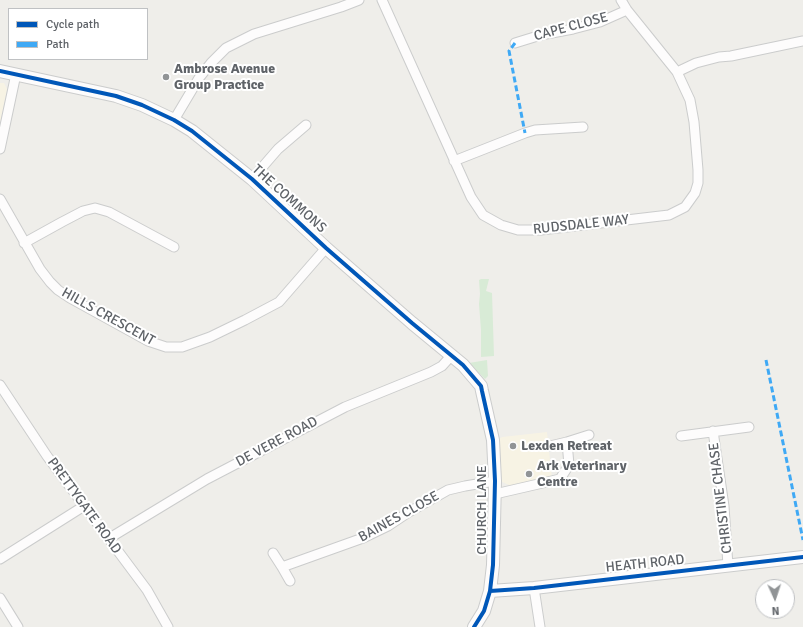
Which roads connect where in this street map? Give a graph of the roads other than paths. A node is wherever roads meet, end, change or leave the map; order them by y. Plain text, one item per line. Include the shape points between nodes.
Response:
1 (359, 0) edge
2 (382, 0) edge
3 (621, 0) edge
4 (339, 4) edge
5 (627, 10) junction
6 (803, 41) edge
7 (515, 43) dead end
8 (0, 71) edge
9 (677, 72) junction
10 (16, 74) junction
11 (174, 120) junction
12 (306, 125) dead end
13 (583, 127) dead end
14 (0, 149) edge
15 (454, 161) junction
16 (252, 179) junction
17 (0, 199) edge
18 (24, 243) junction
19 (174, 247) dead end
20 (326, 248) junction
21 (451, 356) junction
22 (0, 385) edge
23 (482, 390) joint
24 (749, 427) dead end
25 (713, 431) junction
26 (589, 435) dead end
27 (681, 436) dead end
28 (567, 442) junction
29 (550, 446) dead end
30 (495, 481) junction
31 (495, 494) junction
32 (84, 506) junction
33 (108, 539) junction
34 (273, 553) dead end
35 (803, 557) edge
36 (0, 559) edge
37 (728, 566) junction
38 (282, 567) junction
39 (290, 581) dead end
40 (534, 588) junction
41 (490, 591) junction
42 (0, 598) edge
43 (18, 627) edge
44 (168, 627) edge
45 (474, 627) edge
46 (540, 627) edge

1 - 4 street
2 - 15 street, RUDSDALE WAY
3 - 5 street, RUDSDALE WAY
4 - 11 street via 254,34 226,48 199,78
5 - 7 street, CAPE CLOSE via 600,22
5 - 9 street, RUDSDALE WAY
6 - 9 street via 719,57 696,63
8 - 10 street, THE COMMONS
9 - 15 street, RUDSDALE WAY via 690,100 698,183 695,193 684,207 669,215 541,230 518,230 501,226 483,215 471,197
10 - 11 street, THE COMMONS via 116,96
10 - 14 street
11 - 16 street, THE COMMONS via 192,131
12 - 16 street via 278,149
13 - 15 street via 535,130
16 - 20 street, THE COMMONS
17 - 18 street, HILLS CRESCENT
18 - 19 street via 83,211 95,208 109,212
18 - 20 street, HILLS CRESCENT via 40,269 58,290 148,341 166,347 182,347 210,336 279,302
20 - 21 street, THE COMMONS
21 - 23 street, THE COMMONS via 463,365
21 - 33 street, DE VERE ROAD via 442,366 431,372 345,407 207,479
22 - 32 street, PRETTYGATE ROAD
23 - 30 street, CHURCH LANE via 493,440
24 - 25 street, CHRISTINE CHASE
25 - 27 street, CHRISTINE CHASE
25 - 37 street, CHRISTINE CHASE via 724,506
26 - 28 street
28 - 29 street
28 - 31 street via 569,465 560,479
30 - 31 street, CHURCH LANE
30 - 38 street, BAINES CLOSE via 448,490 364,538
31 - 41 street, CHURCH LANE
32 - 33 street, PRETTYGATE ROAD
32 - 36 street
33 - 44 street, PRETTYGATE ROAD via 148,590
34 - 38 street
35 - 37 street, HEATH ROAD
37 - 40 street, HEATH ROAD
38 - 39 street
40 - 41 street, HEATH ROAD
40 - 46 street
41 - 45 street, CHURCH LANE via 484,611
42 - 43 street

